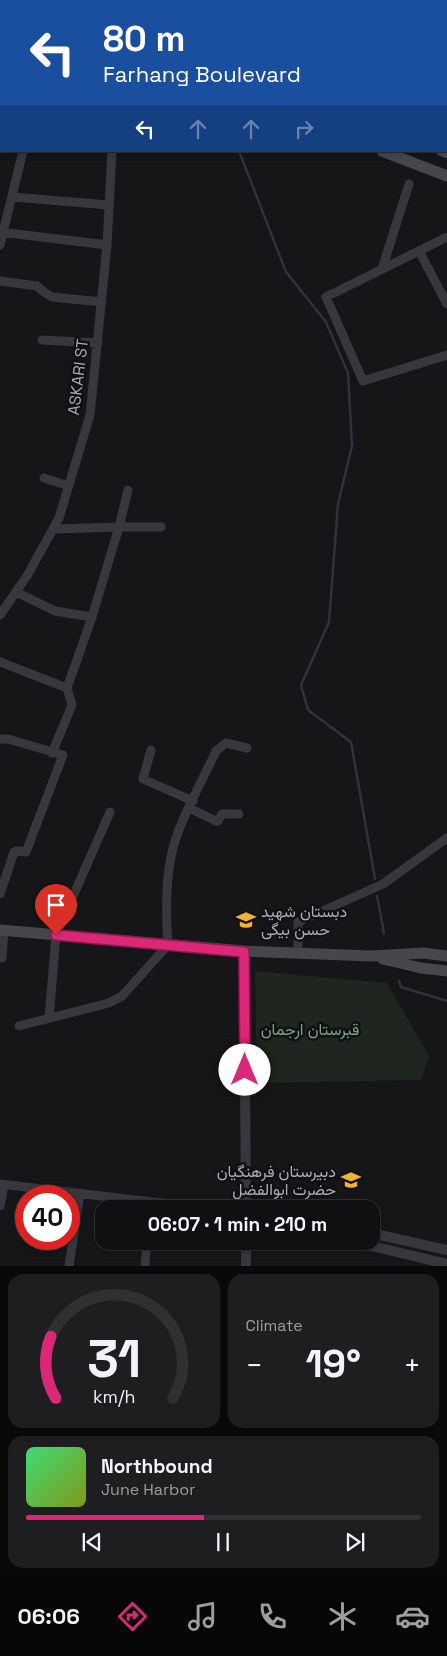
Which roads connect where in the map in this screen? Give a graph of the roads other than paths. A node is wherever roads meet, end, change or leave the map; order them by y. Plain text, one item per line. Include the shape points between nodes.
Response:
1 (24, 152) edge
2 (112, 152) edge
3 (385, 152) edge
4 (447, 176) edge
5 (409, 184) dead end
6 (12, 197) junction
7 (109, 204) junction
8 (2, 232) edge
9 (447, 237) edge
10 (0, 245) edge
11 (107, 245) junction
12 (419, 251) junction
13 (382, 269) junction
14 (0, 281) edge
15 (102, 302) junction
16 (447, 304) edge
17 (42, 340) dead end
18 (98, 343) junction
19 (447, 355) edge
20 (44, 478) dead end
21 (69, 486) junction
22 (128, 490) dead end
23 (119, 527) junction
24 (162, 527) dead end
25 (53, 529) junction
26 (16, 592) junction
27 (0, 615) edge
28 (92, 617) junction
29 (0, 662) edge
30 (68, 688) junction
31 (0, 739) edge
32 (247, 748) dead end
33 (151, 750) dead end
34 (52, 753) junction
35 (191, 805) junction
36 (110, 812) dead end
37 (239, 814) dead end
38 (447, 838) edge
39 (0, 894) edge
40 (2, 930) edge
41 (56, 935) junction
42 (168, 945) junction
43 (244, 952) junction
44 (298, 954) junction
45 (371, 956) junction
46 (447, 956) edge
47 (2, 958) dead end
48 (447, 971) edge
49 (49, 1018) junction
50 (19, 1026) dead end
51 (2, 1184) edge
52 (15, 1186) edge
53 (80, 1193) edge
54 (121, 1200) edge
55 (246, 1200) edge
56 (0, 1206) edge
57 (380, 1235) edge
58 (380, 1248) edge
59 (71, 1250) edge
60 (146, 1250) edge
61 (246, 1250) edge
62 (447, 1250) edge
63 (447, 1264) edge
64 (69, 1266) edge
65 (145, 1266) edge
66 (246, 1266) edge

1 - 6 street
2 - 7 street, ASKARI ST
3 - 4 main road
5 - 13 street
6 - 7 street
6 - 8 street
7 - 11 street, ASKARI ST
8 - 10 street
8 - 11 street
9 - 12 street
11 - 15 street, ASKARI ST
12 - 13 street
12 - 16 street
13 - 19 street via 326,297 362,381
14 - 15 street via 37,286 52,297
15 - 18 street, ASKARI ST
17 - 18 street
18 - 21 street, ASKARI ST via 90,415
20 - 21 street
21 - 25 street, ASKARI ST
22 - 23 street
23 - 24 street
23 - 25 street
23 - 28 street
25 - 26 street, ASKARI ST
26 - 27 street, ASKARI ST
26 - 28 street via 55,611
28 - 30 street
29 - 30 street
30 - 34 street via 72,706
31 - 34 street
32 - 35 street via 226,743 216,751
33 - 35 street via 143,779
34 - 39 street via 63,755 26,852 14,852
35 - 37 street via 216,821 222,814
35 - 42 street via 171,856 166,912
36 - 41 street
38 - 44 street via 383,884 298,922
40 - 41 main road
40 - 47 street
41 - 42 main road
41 - 49 street
42 - 43 main road
42 - 49 street via 122,996 109,1003
43 - 44 main road
43 - 55 street
44 - 45 main road
45 - 46 main road via 423,953
45 - 48 main road
49 - 50 street
51 - 52 street
51 - 56 street
53 - 54 street
57 - 62 street
58 - 63 street
59 - 64 street
60 - 65 street
61 - 66 street

